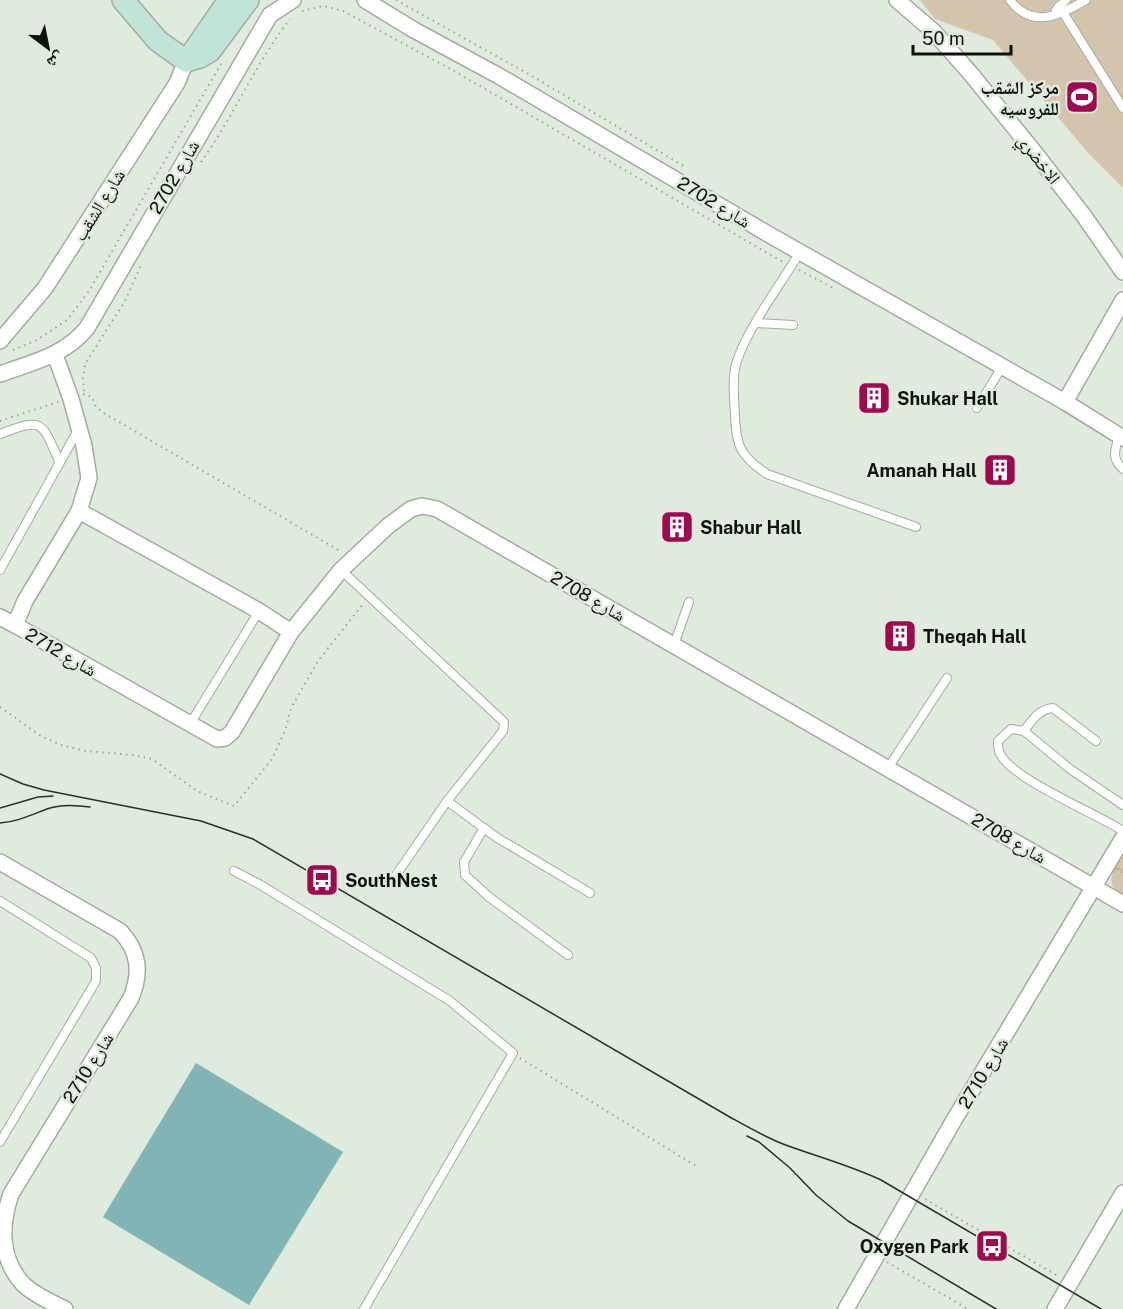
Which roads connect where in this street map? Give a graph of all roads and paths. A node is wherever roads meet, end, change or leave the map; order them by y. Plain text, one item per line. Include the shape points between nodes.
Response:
1 (123, 0) edge
2 (230, 0) edge
3 (248, 0) edge
4 (365, 0) edge
5 (396, 0) edge
6 (897, 0) edge
7 (1010, 0) edge
8 (1086, 0) edge
9 (295, 7) edge
10 (1062, 7) edge
11 (292, 17) dead end
12 (186, 61) junction
13 (223, 61) dead end
14 (1123, 108) edge
15 (197, 170) dead end
16 (690, 170) dead end
17 (800, 252) junction
18 (142, 261) dead end
19 (792, 267) junction
20 (1123, 272) edge
21 (840, 275) junction
22 (1123, 300) edge
23 (756, 323) junction
24 (793, 326) dead end
25 (7, 346) edge
26 (55, 355) junction
27 (1002, 367) junction
28 (0, 374) edge
29 (77, 396) junction
30 (1065, 402) junction
31 (977, 408) dead end
32 (0, 421) edge
33 (79, 429) junction
34 (0, 434) edge
35 (1121, 437) edge
36 (59, 461) junction
37 (1123, 469) edge
38 (79, 511) junction
39 (916, 527) dead end
40 (353, 558) junction
41 (0, 570) edge
42 (341, 570) junction
43 (689, 602) dead end
44 (259, 611) junction
45 (0, 617) edge
46 (15, 625) junction
47 (291, 632) junction
48 (674, 645) junction
49 (947, 678) dead end
50 (190, 724) junction
51 (1024, 731) junction
52 (1096, 741) dead end
53 (888, 768) junction
54 (447, 801) junction
55 (1123, 805) edge
56 (484, 828) junction
57 (1123, 831) edge
58 (1123, 838) edge
59 (0, 862) edge
60 (234, 871) dead end
61 (394, 878) dead end
62 (1095, 887) junction
63 (590, 893) dead end
64 (0, 901) edge
65 (1123, 904) edge
66 (568, 955) dead end
67 (513, 1053) junction
68 (0, 1143) edge
69 (696, 1166) dead end
70 (912, 1192) junction
71 (1123, 1193) edge
72 (876, 1258) junction
73 (1070, 1284) junction
74 (65, 1309) edge
75 (364, 1309) edge
76 (846, 1309) edge
77 (968, 1309) edge
78 (1055, 1309) edge

1 - 12 street via 158,41
2 - 12 street, شارع الشقب
3 - 12 street via 210,51
4 - 17 street, شارع 2702
5 - 16 path
6 - 20 street, الاخضري via 933,31 970,74 1035,153
7 - 10 lane via 1027,15 1039,18
8 - 10 lane
9 - 19 path via 323,6 343,11
9 - 26 street, شارع 2702 via 270,15 87,328
10 - 14 lane
11 - 15 path
12 - 25 street, شارع الشقب via 177,83
13 - 25 path via 89,291 67,320 37,340
17 - 19 lane
17 - 21 street, شارع 2702
18 - 29 path via 124,301 85,364
19 - 21 path via 832,288
19 - 23 lane
21 - 27 street, شارع 2702
22 - 30 street
23 - 24 lane
23 - 39 lane via 736,365 739,448 767,474
26 - 28 street, شارع 2702
26 - 29 street, شارع 2712
27 - 30 street, شارع 2702
27 - 31 lane
29 - 32 path
29 - 33 street, شارع 2712
29 - 40 path via 92,397 102,412
30 - 35 street
33 - 36 lane
33 - 38 street, شارع 2712 via 89,478
34 - 36 lane via 37,424 48,433
35 - 37 lane via 1113,453
36 - 41 lane
38 - 44 street
38 - 46 street, شارع 2712 via 25,601
40 - 42 street, شارع 2708
40 - 48 street, شارع 2708 via 399,516 422,506 437,508
42 - 47 street, شارع 2708
42 - 54 lane via 504,722 503,731
43 - 48 lane
44 - 47 street
44 - 50 lane
45 - 46 street
46 - 50 street, شارع 2712
47 - 50 street, شارع 2712 via 228,736 217,739
48 - 53 street, شارع 2708
49 - 53 lane
51 - 52 lane via 1032,719 1053,708
51 - 55 lane
51 - 57 lane via 1011,729 998,741 999,752 1011,766
53 - 62 street, شارع 2708
54 - 56 lane
54 - 61 lane
56 - 63 lane
56 - 66 lane via 464,862 465,875
58 - 62 street, شارع 2710
59 - 74 street, شارع 2710 via 120,931 138,962 131,998 11,1194 0,1226 2,1252 11,1271 34,1293
60 - 67 lane via 450,1001
62 - 65 street, شارع 2708
62 - 70 street, شارع 2710
64 - 68 lane via 91,958 96,981
67 - 69 path
67 - 75 lane
70 - 72 street, شارع 2710
70 - 73 path
71 - 73 street
72 - 76 street, شارع 2710
72 - 77 path
73 - 78 street

